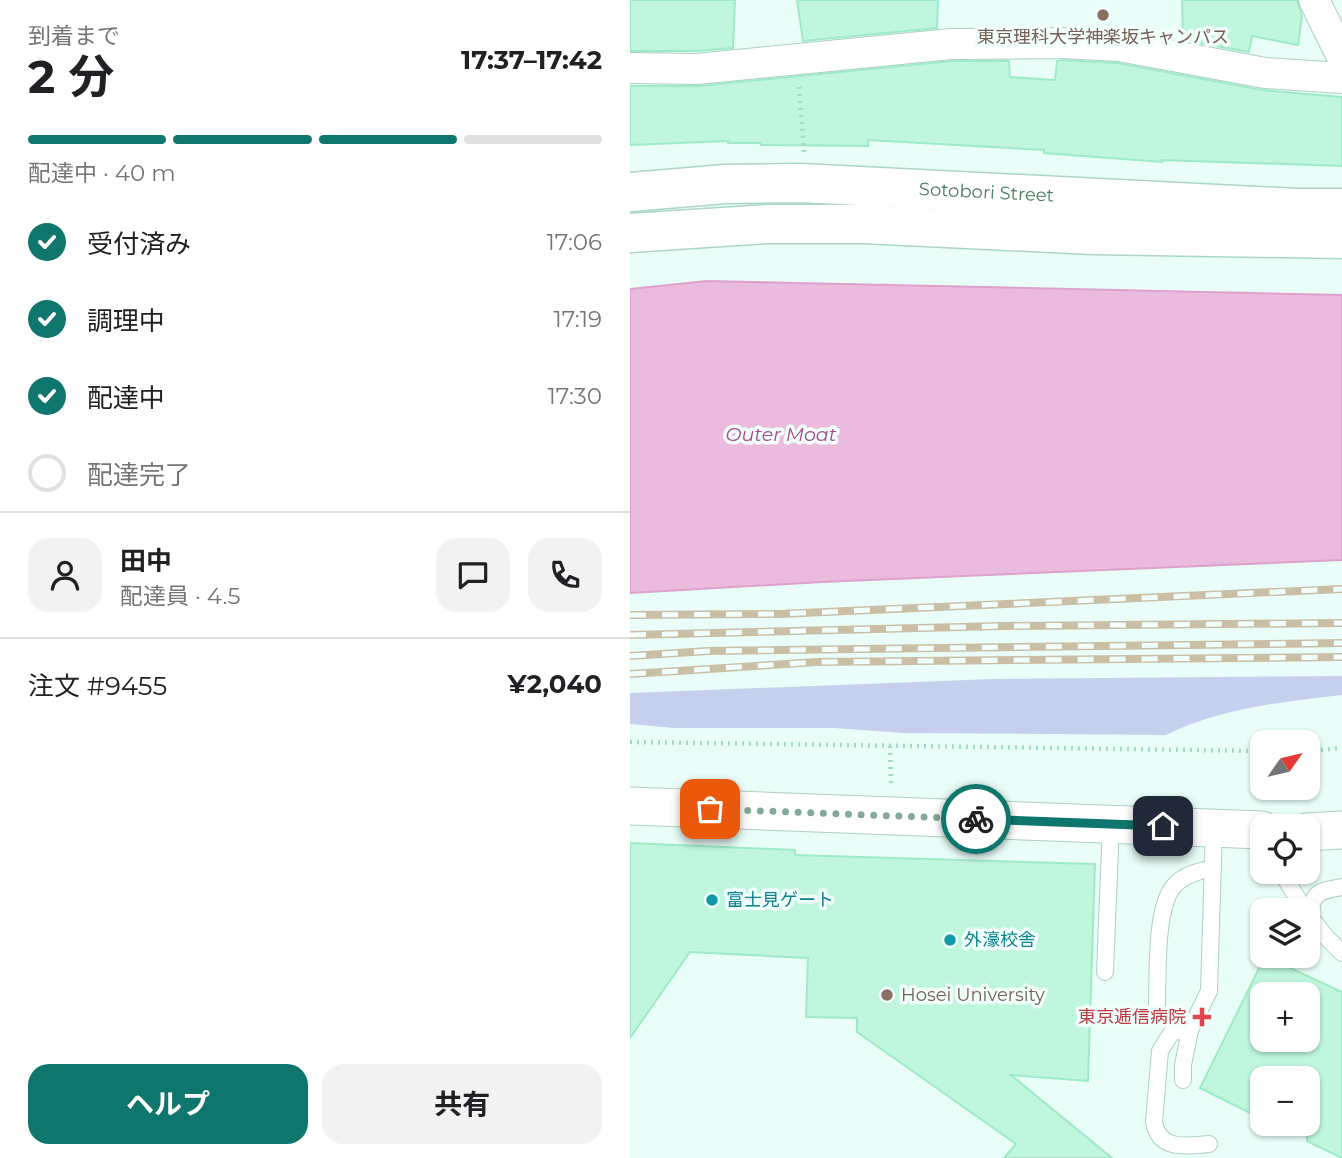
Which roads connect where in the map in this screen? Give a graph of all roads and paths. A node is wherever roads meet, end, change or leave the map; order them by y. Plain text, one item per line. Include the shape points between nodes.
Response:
1 (1314, 0) edge
2 (1342, 57) edge
3 (797, 58) junction
4 (630, 68) edge
5 (1342, 78) edge
6 (801, 183) junction
7 (630, 192) edge
8 (1342, 208) edge
9 (630, 233) edge
10 (1342, 239) edge
11 (630, 742) edge
12 (890, 746) junction
13 (1342, 748) edge
14 (1320, 750) edge
15 (1250, 751) edge
16 (891, 786) dead end
17 (630, 806) edge
18 (1111, 824) junction
19 (1214, 828) junction
20 (1250, 830) edge
21 (1342, 830) edge
22 (1320, 831) edge
23 (1213, 868) junction
24 (1342, 887) edge
25 (1314, 898) edge
26 (1320, 929) edge
27 (1342, 953) edge
28 (1105, 972) dead end
29 (1157, 1004) dead end
30 (1190, 1030) junction
31 (1183, 1080) dead end
32 (1209, 1144) dead end

1 - 2 street
3 - 4 street via 697,69
3 - 5 street via 951,44 1062,43 1119,46 1265,73
3 - 6 path via 804,153
6 - 7 main road, Sotobori Street
6 - 8 main road, Sotobori Street
9 - 10 main road via 767,224 864,224 1093,235
11 - 12 path
12 - 15 path
12 - 16 path
13 - 14 path
17 - 18 street
18 - 19 street
18 - 28 lane
19 - 20 street
19 - 23 lane
21 - 22 street
23 - 29 lane via 1173,886 1162,912
23 - 30 lane via 1209,991
24 - 25 lane via 1321,891
26 - 27 lane
30 - 31 lane
30 - 32 lane via 1172,1032 1160,1051 1154,1122 1156,1132 1168,1143

